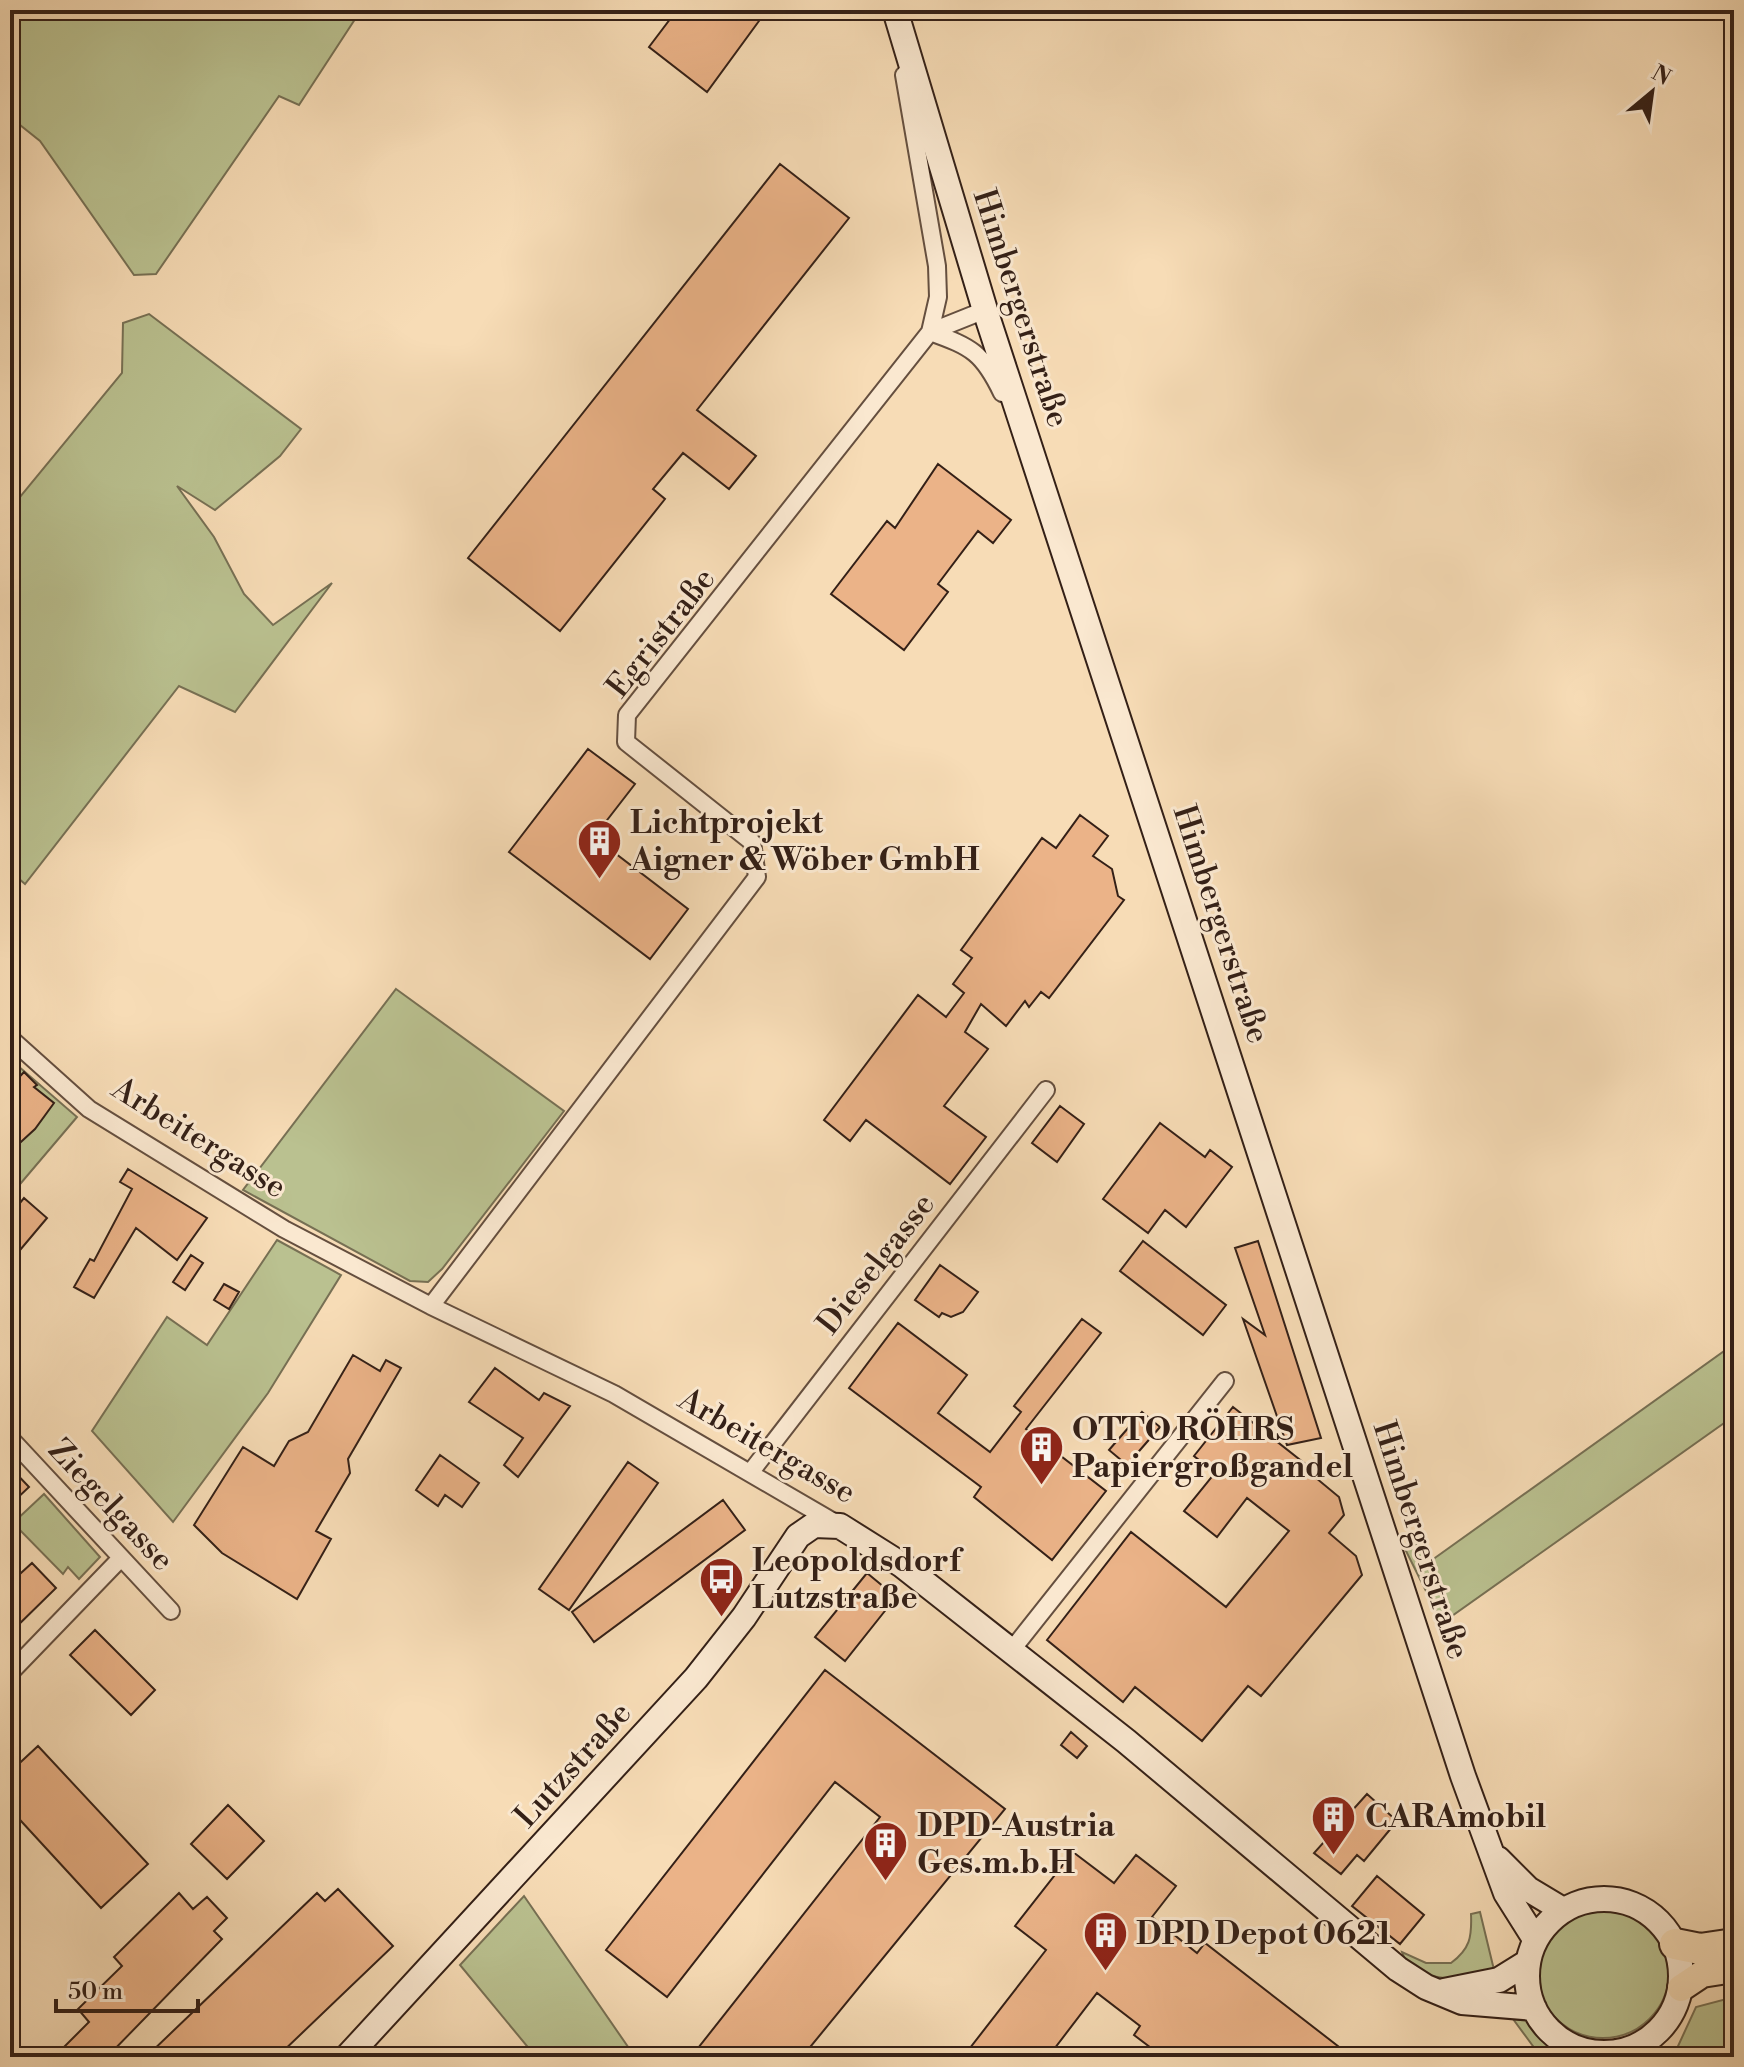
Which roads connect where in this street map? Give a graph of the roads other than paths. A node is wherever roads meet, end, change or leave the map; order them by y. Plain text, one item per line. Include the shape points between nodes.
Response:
1 (894, 10) edge
2 (985, 310) junction
3 (930, 332) junction
4 (1052, 506) junction
5 (10, 1038) edge
6 (1046, 1090) dead end
7 (431, 1306) junction
8 (1225, 1381) dead end
9 (10, 1438) edge
10 (750, 1473) junction
11 (840, 1526) junction
12 (121, 1558) junction
13 (171, 1611) dead end
14 (1011, 1651) junction
15 (10, 1673) edge
16 (1494, 1854) junction
17 (1563, 1910) junction
18 (1535, 1939) junction
19 (1675, 1944) junction
20 (1734, 1944) edge
21 (1528, 1962) junction
22 (1734, 1969) edge
23 (1681, 1988) junction
24 (1438, 1991) junction
25 (1534, 2008) junction
26 (1583, 2053) edge
27 (1623, 2054) edge
28 (347, 2057) edge

1 - 2 street, Himbergerstraße
1 - 3 street via 937,266 938,297
2 - 3 street, Egristraße
2 - 4 street, Himbergerstraße
3 - 4 street via 962,343 988,363
3 - 7 street, Egristraße via 627,715 626,742 752,842 757,877
4 - 16 street, Himbergerstraße via 1463,1776
5 - 7 street, Arbeitergasse via 89,1109 284,1229
6 - 10 street, Dieselgasse
7 - 10 street, Arbeitergasse via 614,1394
8 - 14 street
9 - 12 street, Ziegelgasse
10 - 11 street, Arbeitergasse
11 - 14 street, Arbeitergasse via 902,1565
11 - 28 street, Lutzstraße via 814,1525 798,1536 696,1678
12 - 13 street, Ziegelgasse
12 - 15 street
14 - 24 street, Arbeitergasse via 1398,1969
16 - 17 street, Himbergerstraße via 1528,1889
16 - 18 street, Himbergerstraße via 1506,1893
17 - 18 street
17 - 19 street via 1605,1898 1626,1902 1663,1925
18 - 21 street
19 - 20 highway via 1700,1949
19 - 23 street
21 - 24 street via 1499,1980
21 - 25 street
22 - 23 main road via 1702,1974
23 - 27 street via 1667,2021
24 - 25 street, Arbeitergasse via 1462,2002
25 - 26 street via 1553,2034
26 - 27 street

